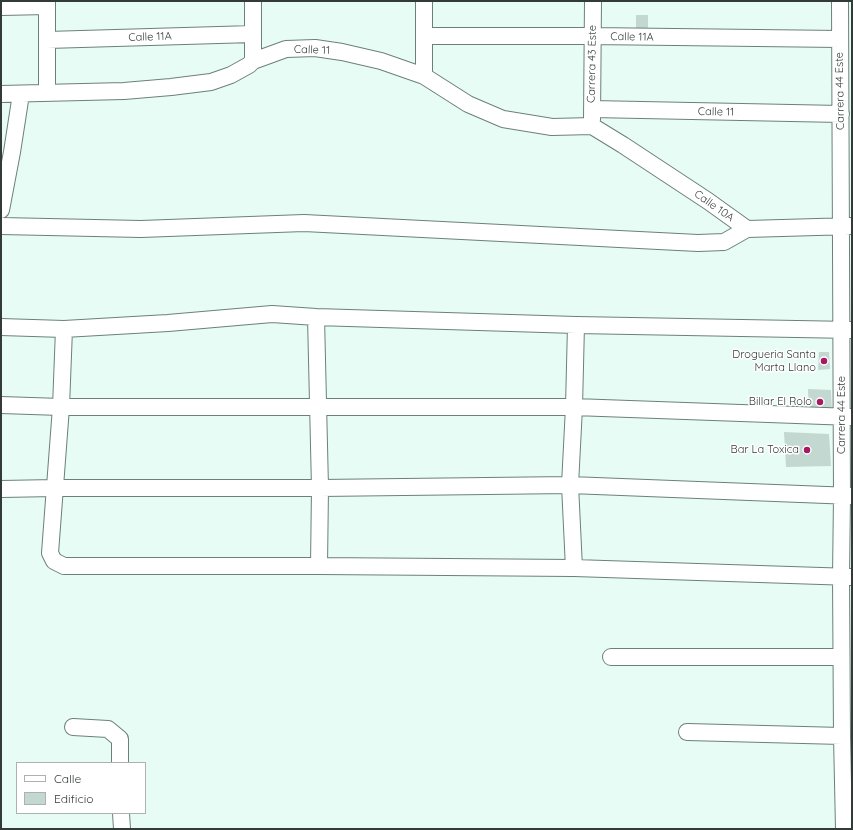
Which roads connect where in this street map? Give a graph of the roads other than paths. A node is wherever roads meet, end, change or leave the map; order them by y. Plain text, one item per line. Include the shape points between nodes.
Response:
1 (253, 1) edge
2 (424, 1) edge
3 (593, 1) edge
4 (840, 1) edge
5 (47, 4) edge
6 (1, 7) edge
7 (253, 34) junction
8 (424, 36) junction
9 (592, 36) junction
10 (840, 39) junction
11 (47, 40) junction
12 (253, 61) junction
13 (846, 61) edge
14 (424, 76) junction
15 (47, 93) junction
16 (1, 94) edge
17 (21, 94) junction
18 (592, 109) junction
19 (841, 114) junction
20 (592, 126) junction
21 (846, 140) edge
22 (1, 210) edge
23 (1, 226) edge
24 (846, 226) edge
25 (747, 229) junction
26 (316, 317) junction
27 (576, 325) junction
28 (1, 327) edge
29 (64, 329) junction
30 (846, 330) edge
31 (1, 405) edge
32 (61, 407) junction
33 (318, 407) junction
34 (574, 407) junction
35 (847, 417) edge
36 (570, 485) junction
37 (55, 488) junction
38 (320, 488) junction
39 (1, 489) edge
40 (847, 496) edge
41 (319, 566) junction
42 (574, 568) junction
43 (846, 577) edge
44 (611, 657) dead end
45 (845, 663) edge
46 (73, 728) dead end
47 (687, 732) dead end
48 (842, 736) junction
49 (847, 753) edge
50 (120, 762) edge
51 (121, 814) edge
52 (122, 829) edge
53 (844, 829) edge

1 - 7 street
2 - 8 street
3 - 9 street, Carrera 43 Este
4 - 10 street, Carrera 44 Este
5 - 6 street
5 - 11 street
7 - 11 street, Calle 11A
7 - 12 street
8 - 9 street, Calle 11A
8 - 14 street
9 - 10 street, Calle 11A
9 - 18 street, Carrera 43 Este
10 - 13 street, Carrera 44 Este
11 - 15 street
12 - 14 street, Calle 11 via 286,49 315,48 381,61
12 - 15 street, Calle 11 via 231,75 211,82 124,91
13 - 19 street, Carrera 44 Este
14 - 20 street, Calle 11 via 468,104 503,119 552,127
15 - 17 street, Calle 11
16 - 17 street, Calle 11
17 - 22 street
18 - 19 street, Calle 11
18 - 20 street, Carrera 43 Este
19 - 21 street, Carrera 44 Este
20 - 25 street, Calle 10A
21 - 24 street, Carrera 44 Este
23 - 25 street via 141,229 304,223 698,243 724,242
24 - 25 street
24 - 30 street, Carrera 44 Este
26 - 27 street
26 - 29 street via 272,314
26 - 33 street
27 - 30 street
27 - 34 street
28 - 29 street
29 - 32 street
30 - 35 street, Carrera 44 Este
31 - 32 street
32 - 33 street
32 - 37 street
33 - 34 street
33 - 38 street
34 - 35 street
34 - 36 street
35 - 40 street, Carrera 44 Este
36 - 38 street
36 - 40 street
36 - 42 street
37 - 38 street
37 - 39 street
37 - 41 street via 50,553 54,561 64,566
38 - 41 street
40 - 43 street, Carrera 44 Este
41 - 42 street
42 - 43 street
43 - 45 street, Carrera 44 Este
44 - 45 street
45 - 48 street, Carrera 44 Este
46 - 50 street via 108,729 120,739
47 - 48 street
48 - 49 street, Carrera 44 Este
49 - 53 street, Carrera 44 Este
51 - 52 street

